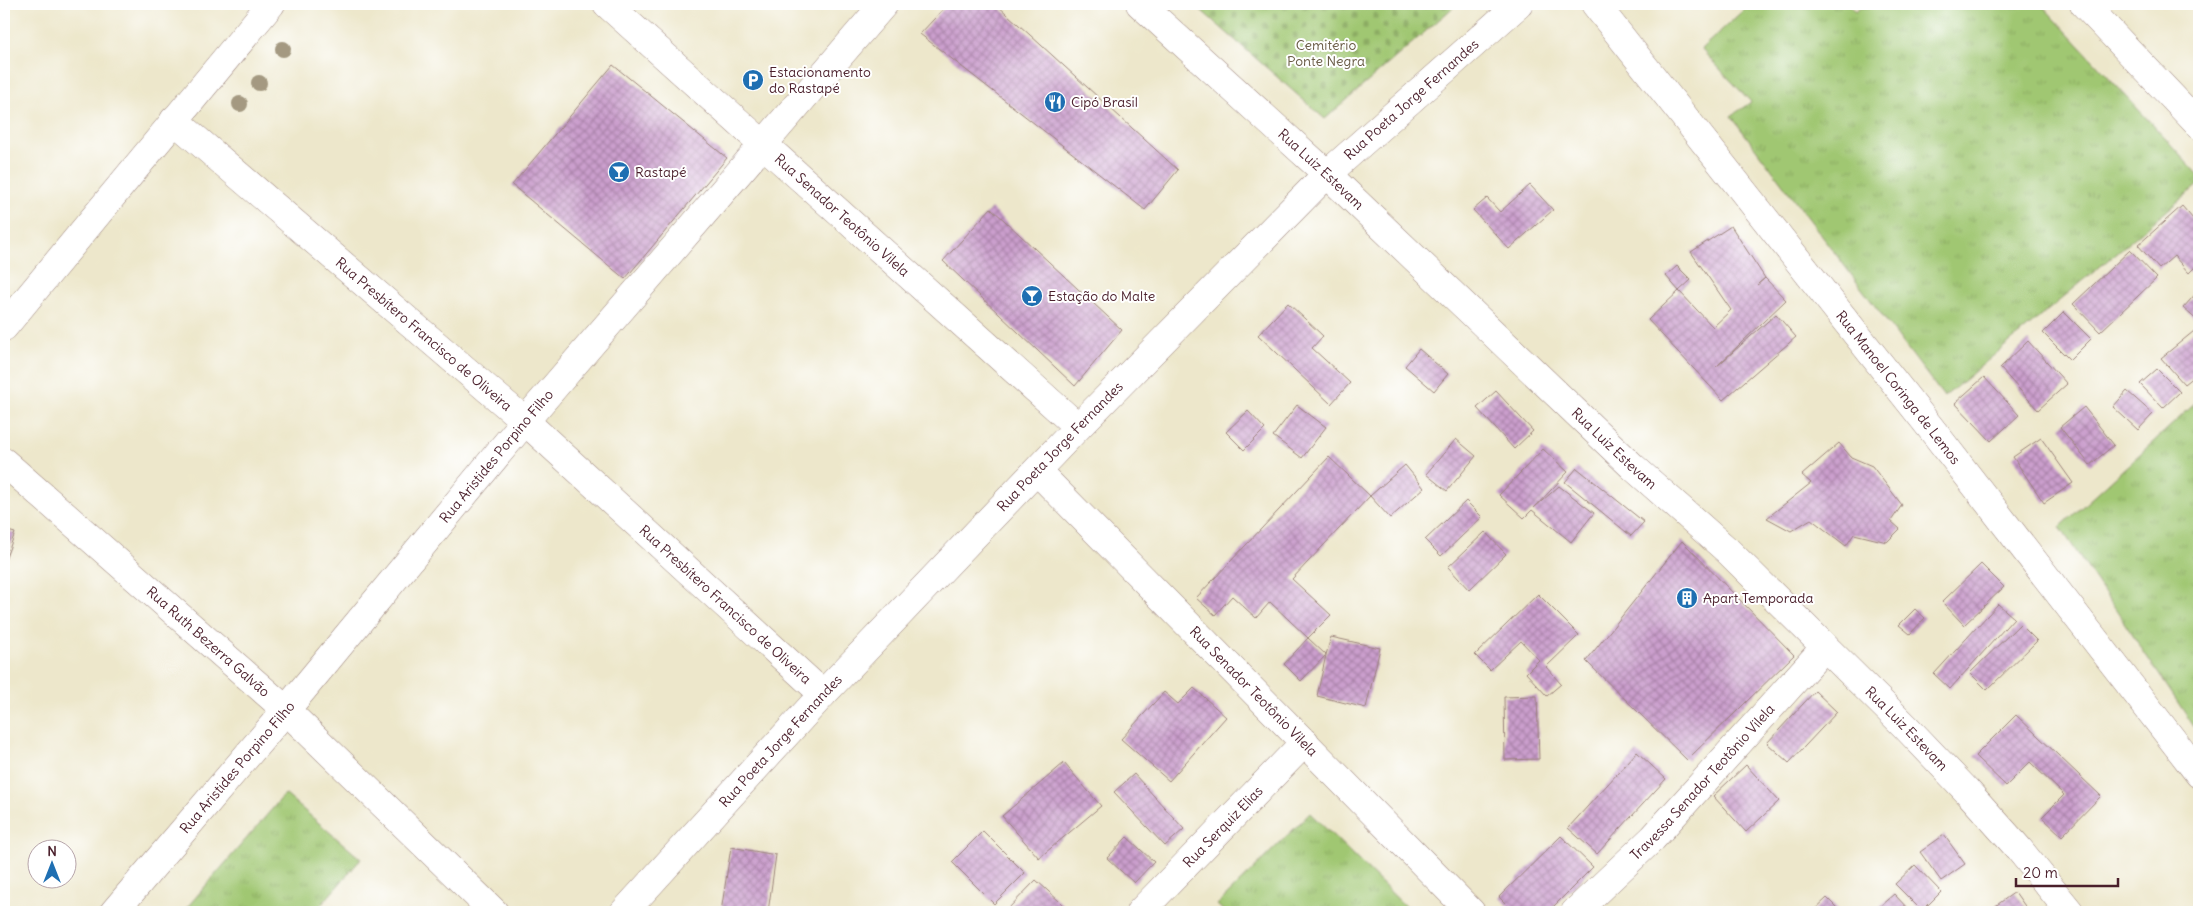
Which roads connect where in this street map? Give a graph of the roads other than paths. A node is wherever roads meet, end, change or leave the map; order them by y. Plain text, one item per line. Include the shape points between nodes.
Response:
1 (271, 4) edge
2 (607, 4) edge
3 (884, 4) edge
4 (1140, 4) edge
5 (1519, 4) edge
6 (1595, 4) edge
7 (2084, 4) edge
8 (174, 120) junction
9 (2199, 124) edge
10 (763, 142) junction
11 (1327, 174) junction
12 (4, 327) edge
13 (525, 421) junction
14 (1078, 427) junction
15 (4, 462) edge
16 (1037, 471) junction
17 (1825, 647) junction
18 (823, 694) junction
19 (286, 710) junction
20 (1305, 742) junction
21 (2199, 774) edge
22 (114, 912) edge
23 (494, 912) edge
24 (624, 912) edge
25 (1140, 912) edge
26 (1471, 912) edge
27 (1575, 912) edge
28 (2070, 912) edge

1 - 8 street
2 - 10 street, Rua Senador Teotônio Vilela
3 - 10 street, Rua Aristides Porpino Filho
4 - 11 street, Rua Luiz Estevam
5 - 11 street, Rua Poeta Jorge Fernandes
6 - 21 street, Rua Manoel Coringa de Lemos
7 - 9 street
8 - 12 street
8 - 13 street, Rua Presbítero Francisco de Oliveira
10 - 13 street, Rua Aristides Porpino Filho
10 - 14 street, Rua Senador Teotônio Vilela
11 - 14 street, Rua Poeta Jorge Fernandes
11 - 17 street, Rua Luiz Estevam via 1632,466 1728,551
13 - 18 street, Rua Presbítero Francisco de Oliveira
13 - 19 street, Rua Aristides Porpino Filho
14 - 16 street, Rua Poeta Jorge Fernandes
15 - 19 street, Rua Ruth Bezerra Galvão
16 - 18 street, Rua Poeta Jorge Fernandes
16 - 20 street, Rua Senador Teotônio Vilela
17 - 27 street, Travessa Senador Teotônio Vilela via 1653,838
17 - 28 street, Rua Luiz Estevam via 1967,791
18 - 24 street, Rua Poeta Jorge Fernandes
19 - 22 street, Rua Aristides Porpino Filho
19 - 23 street, Rua Ruth Bezerra Galvão
20 - 25 street, Rua Serquiz Elias
20 - 26 street, Rua Senador Teotônio Vilela

